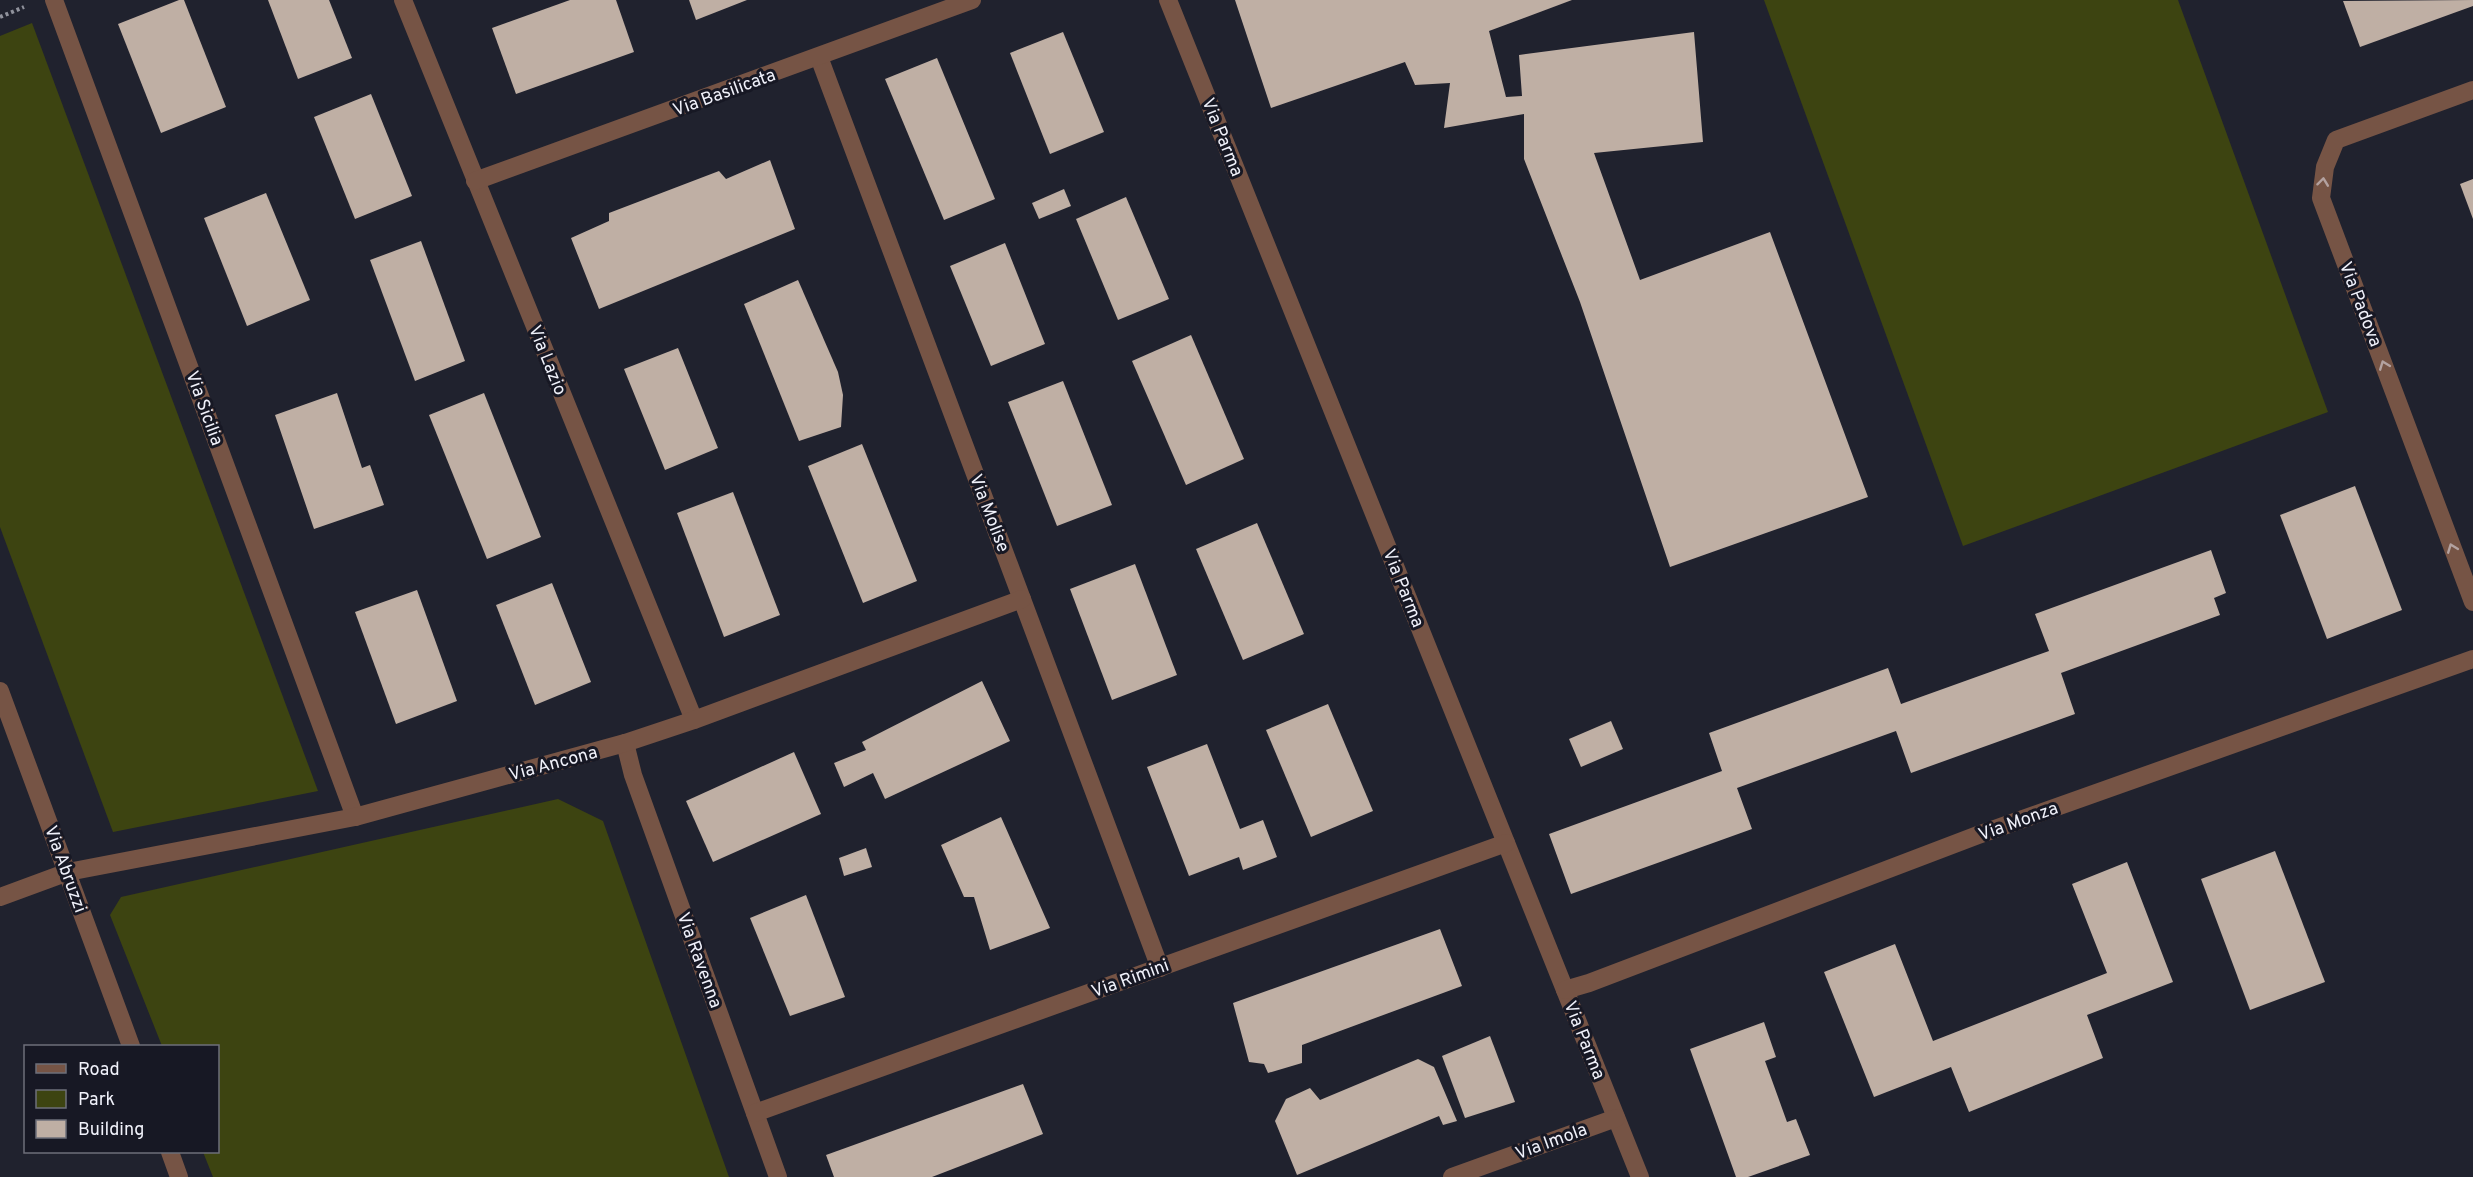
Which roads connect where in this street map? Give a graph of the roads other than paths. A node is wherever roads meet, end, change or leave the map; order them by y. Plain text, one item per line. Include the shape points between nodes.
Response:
1 (54, 0) edge
2 (403, 0) edge
3 (972, 0) edge
4 (1168, 0) edge
5 (819, 57) junction
6 (2473, 90) edge
7 (475, 181) junction
8 (1022, 598) junction
9 (2473, 602) edge
10 (2473, 658) edge
11 (0, 691) edge
12 (694, 720) junction
13 (626, 743) junction
14 (355, 817) junction
15 (1506, 843) junction
16 (68, 872) junction
17 (0, 897) edge
18 (1160, 968) junction
19 (1565, 990) junction
20 (130, 1045) edge
21 (755, 1113) junction
22 (1616, 1118) junction
23 (170, 1153) edge
24 (179, 1177) edge
25 (778, 1177) edge
26 (1452, 1177) edge
27 (1640, 1177) edge

1 - 14 street, Via Sicilia
2 - 7 street, Via Lazio
3 - 5 street, Via Basilicata
4 - 15 street, Via Parma
5 - 7 street, Via Basilicata
5 - 8 street, Via Molise
9 -> 6 street, Via Padova via 2321,198 2325,167 2336,140
7 - 12 street, Via Lazio
8 - 12 street, Via Ancona
8 - 18 street, Via Molise
10 - 19 street, Via Monza via 1978,835
11 - 16 street, Via Abruzzi
12 - 13 street, Via Ancona
13 - 14 street, Via Ancona
13 - 21 street, Via Ravenna via 633,775
14 - 16 street, Via Ancona
15 - 18 street, Via Rimini
15 - 19 street, Via Parma
16 - 17 street, Via Ancona
16 - 20 street, Via Abruzzi
18 - 21 street, Via Rimini
19 - 22 street, Via Parma
21 - 25 street, Via Ravenna
22 - 26 street, Via Imola
22 - 27 street, Via Parma
23 - 24 street

